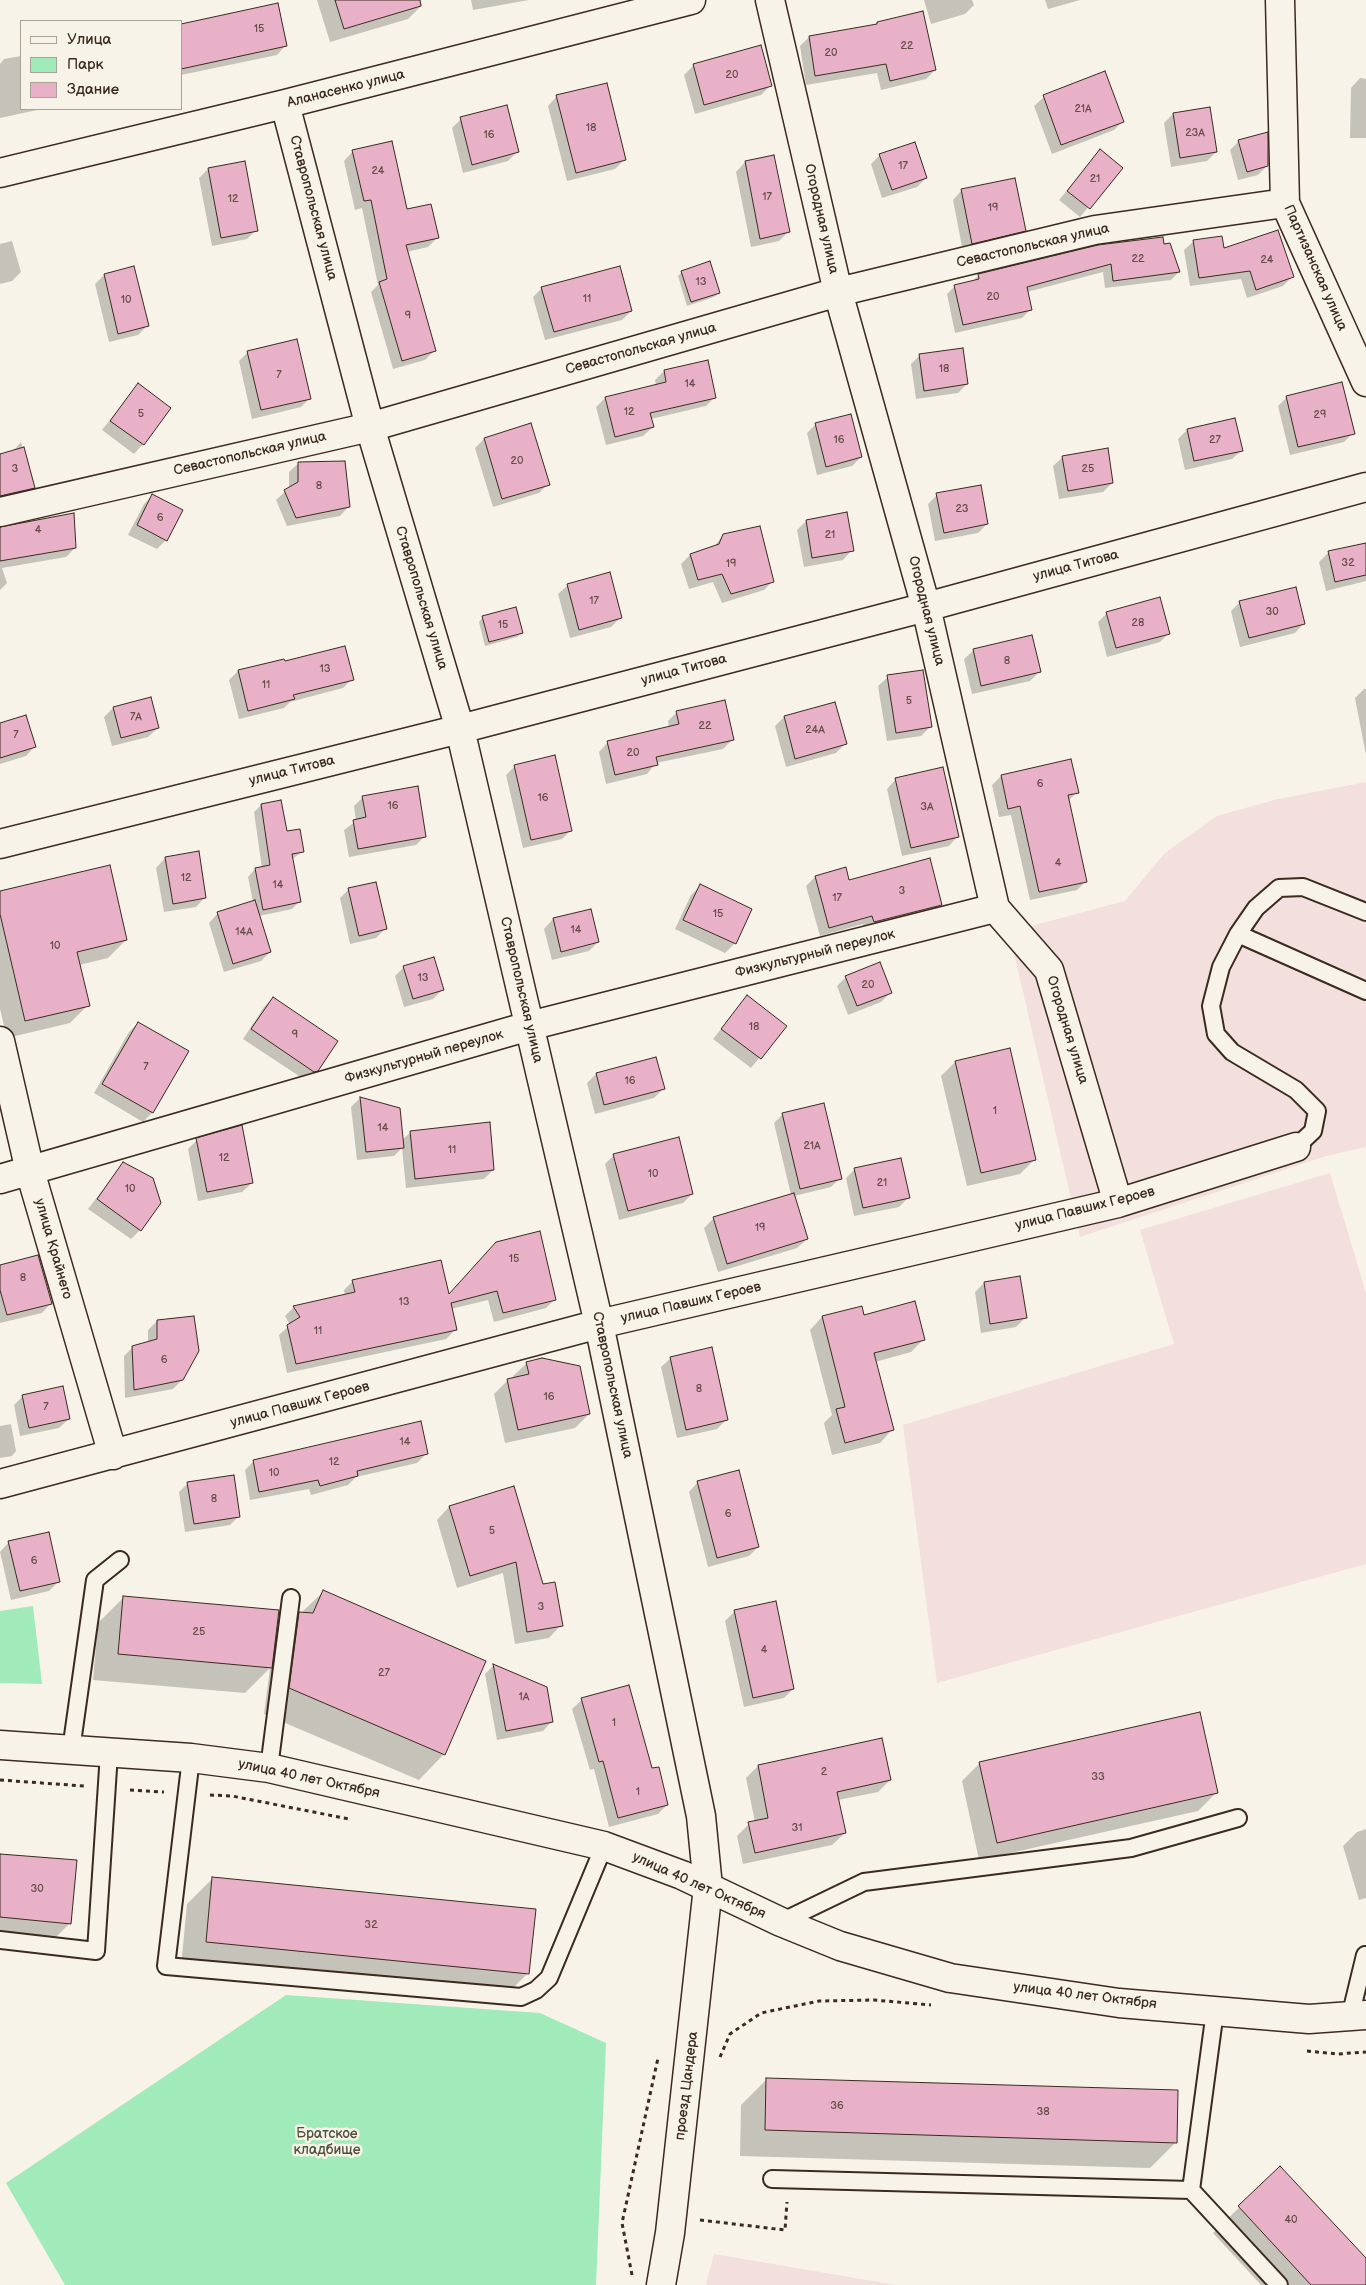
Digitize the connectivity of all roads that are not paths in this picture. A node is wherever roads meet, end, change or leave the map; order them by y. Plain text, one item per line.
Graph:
1 (691, 0) edge
2 (770, 0) edge
3 (1280, 0) edge
4 (286, 104) junction
5 (0, 173) edge
6 (1285, 202) junction
7 (838, 292) junction
8 (1366, 382) edge
9 (370, 427) junction
10 (1366, 487) edge
11 (0, 512) edge
12 (926, 607) junction
13 (460, 729) junction
14 (0, 844) edge
15 (995, 908) junction
16 (1366, 912) edge
17 (1238, 934) junction
18 (1366, 991) edge
19 (529, 1026) junction
20 (0, 1041) edge
21 (1296, 1147) joint
22 (30, 1171) junction
23 (0, 1179) edge
24 (1118, 1203) junction
25 (599, 1324) junction
26 (113, 1456) junction
27 (0, 1484) edge
28 (120, 1560) dead end
29 (292, 1598) dead end
30 (0, 1744) edge
31 (71, 1750) junction
32 (110, 1753) junction
33 (192, 1758) junction
34 (269, 1768) junction
35 (1238, 1818) dead end
36 (604, 1846) junction
37 (708, 1887) junction
38 (780, 1922) junction
39 (0, 1940) edge
40 (1365, 1955) edge
41 (1216, 2011) junction
42 (1358, 2016) edge
43 (772, 2179) dead end
44 (1191, 2190) junction
45 (661, 2285) edge
46 (1279, 2285) edge

1 - 4 street, Аланасенко улица
2 - 7 street, Огородная улица
3 - 6 street, Партизанская улица
4 - 5 street, Аланасенко улица
4 - 9 street, Ставропольская улица
6 - 7 street, Севастопольская улица
6 - 8 street, Партизанская улица
7 - 9 street, Севастопольская улица
7 - 12 street, Огородная улица
9 - 11 street, Севастопольская улица
9 - 13 street, Ставропольская улица
10 - 12 street, улица Титова
12 - 13 street, улица Титова
12 - 15 street, Огородная улица
13 - 14 street, улица Титова
13 - 19 street, Ставропольская улица
15 - 19 street, Физкультурный переулок
15 - 24 street, Огородная улица
16 - 17 lane
17 - 18 lane
17 - 21 lane
19 - 22 street, Физкультурный переулок
19 - 25 street, Ставропольская улица
20 - 22 street, улица Крайнего
21 - 24 street, улица Павших Героев
22 - 23 street, Физкультурный переулок
22 - 26 street, улица Крайнего
24 - 25 street, улица Павших Героев
25 - 26 street, улица Павших Героев
25 - 37 street, Ставропольская улица
26 - 27 street, улица Павших Героев
28 - 31 lane
29 - 34 lane
30 - 31 street, улица 40 лет Октября
31 - 32 street, улица 40 лет Октября
32 - 33 street, улица 40 лет Октября
32 - 39 lane
33 - 34 street, улица 40 лет Октября
33 - 36 lane
34 - 36 street, улица 40 лет Октября
35 - 38 lane
36 - 37 street, улица 40 лет Октября
37 - 38 street, улица 40 лет Октября
37 - 45 street, проезд Цандера
38 - 41 street, улица 40 лет Октября
40 - 42 lane
41 - 42 street, улица 40 лет Октября
41 - 44 lane
43 - 44 lane
44 - 46 lane

